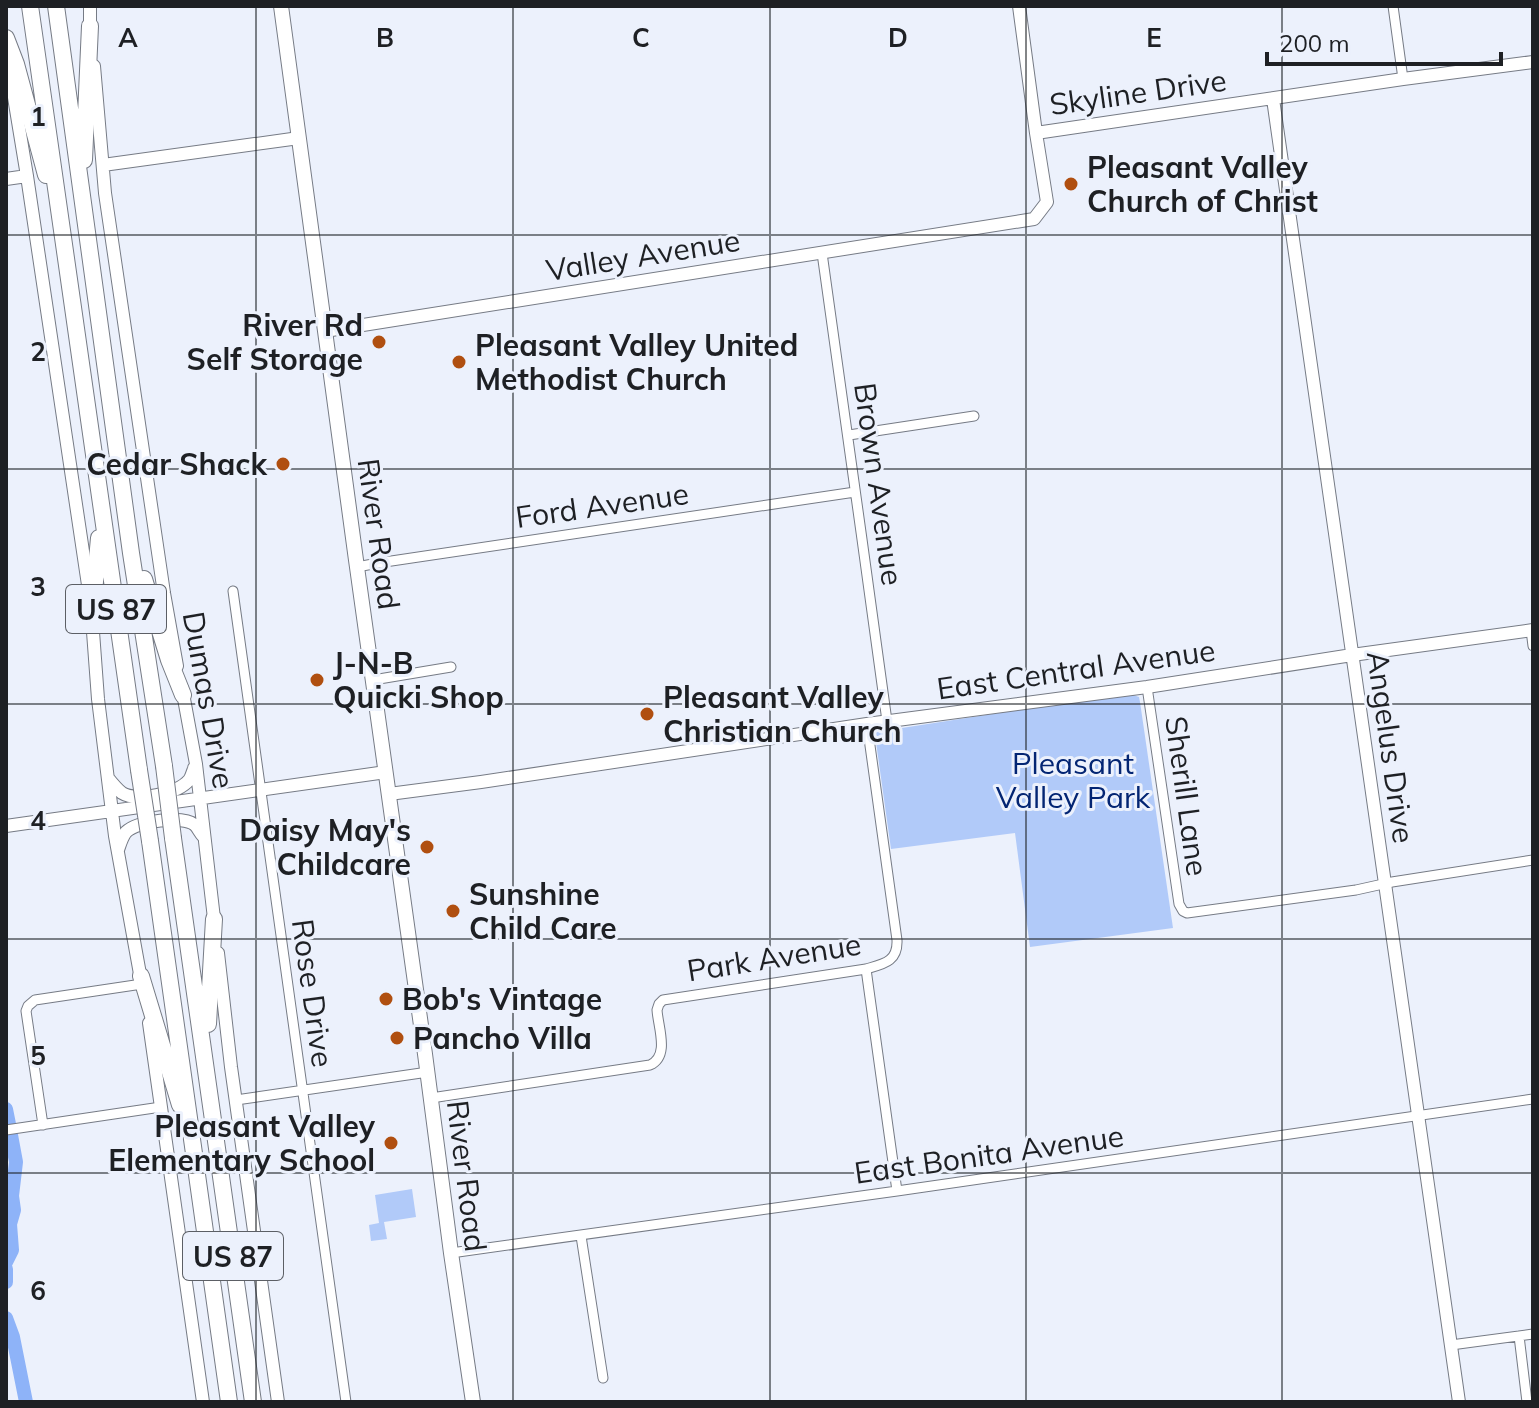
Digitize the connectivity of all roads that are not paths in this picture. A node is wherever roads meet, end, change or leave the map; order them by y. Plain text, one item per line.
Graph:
1 (30, 6) edge
2 (56, 6) edge
3 (90, 6) edge
4 (281, 6) edge
5 (1019, 6) edge
6 (1393, 6) edge
7 (90, 26) junction
8 (6, 38) edge
9 (6, 54) edge
10 (1533, 62) edge
11 (1403, 79) junction
12 (1273, 99) junction
13 (1036, 133) junction
14 (299, 138) junction
15 (103, 165) junction
16 (27, 176) junction
17 (6, 179) edge
18 (83, 197) junction
19 (62, 225) junction
20 (822, 253) junction
21 (325, 331) junction
22 (974, 416) dead end
23 (849, 435) junction
24 (94, 448) junction
25 (855, 492) junction
26 (127, 519) junction
27 (357, 567) junction
28 (233, 591) dead end
29 (92, 614) junction
30 (1532, 630) edge
31 (1533, 646) edge
32 (1352, 655) junction
33 (451, 667) dead end
34 (373, 680) junction
35 (1147, 687) junction
36 (183, 695) junction
37 (887, 721) junction
38 (867, 724) junction
39 (196, 764) junction
40 (386, 772) junction
41 (108, 778) junction
42 (260, 790) junction
43 (389, 794) junction
44 (200, 799) junction
45 (112, 811) junction
46 (6, 826) edge
47 (204, 839) junction
48 (118, 850) junction
49 (1533, 860) edge
50 (1385, 884) junction
51 (214, 919) junction
52 (866, 969) junction
53 (142, 980) junction
54 (428, 1072) junction
55 (302, 1090) junction
56 (431, 1098) junction
57 (1533, 1099) edge
58 (236, 1100) junction
59 (161, 1107) junction
60 (213, 1110) junction
61 (1417, 1115) junction
62 (43, 1125) junction
63 (6, 1130) edge
64 (194, 1152) junction
65 (897, 1191) junction
66 (581, 1236) junction
67 (451, 1253) junction
68 (1533, 1334) edge
69 (1519, 1336) junction
70 (1451, 1345) junction
71 (222, 1349) junction
72 (603, 1378) dead end
73 (203, 1402) edge
74 (222, 1402) edge
75 (229, 1402) edge
76 (253, 1402) edge
77 (278, 1402) edge
78 (346, 1402) edge
79 (473, 1402) edge
80 (1459, 1402) edge
81 (1527, 1402) edge

1 - 19 highway, US 87
2 - 18 highway, US 87
3 - 7 street, Dumas Drive
4 - 14 main road, River Road
5 - 13 street, Valley Avenue
6 - 11 street
7 - 15 street, Dumas Drive
7 - 18 highway
8 - 19 highway
9 - 16 street
10 - 11 street, Skyline Drive
11 - 12 street, Skyline Drive
12 - 13 street, Skyline Drive
12 - 32 street, Angelus Drive
13 - 20 street, Valley Avenue
14 - 15 street
14 - 21 main road, River Road
15 - 36 street, Dumas Drive
16 - 17 street
16 - 29 street
18 - 26 highway, US 87
19 - 24 highway, US 87
20 - 21 street, Valley Avenue
20 - 23 street, Brown Avenue
21 - 27 main road, River Road
22 - 23 street
23 - 25 street, Brown Avenue
24 - 29 highway
24 - 64 highway, US 87, bridge
25 - 27 street, Ford Avenue
25 - 37 street, Brown Avenue
26 - 36 highway
26 - 60 highway, US 87, bridge
27 - 34 main road, River Road
28 - 42 street, Rose Drive
29 - 41 street
30 - 31 street
30 - 32 street, East Central Avenue
32 - 35 street, East Central Avenue
32 - 50 street, Angelus Drive
33 - 34 street
34 - 40 main road, River Road
35 - 37 street, East Central Avenue
35 - 50 street, Sherill Lane
36 - 39 street, Dumas Drive
37 - 38 street, East Central Avenue
38 - 43 street, East Central Avenue
38 - 52 street, Park Avenue
39 - 41 street
39 - 44 street, Dumas Drive
40 - 42 street
40 - 43 main road, River Road
41 - 45 street
42 - 44 street
42 - 55 street, Rose Drive
43 - 54 main road, River Road
44 - 45 street
44 - 47 street, Dumas Drive
45 - 46 street
45 - 48 street
47 - 48 street
47 - 51 street, Dumas Drive
48 - 53 street
49 - 50 street
50 - 61 street, Angelus Drive
51 - 58 street, Dumas Drive
51 - 60 highway
52 - 56 street, Park Avenue
52 - 65 street
53 - 59 street
53 - 62 street
53 - 64 highway
54 - 55 street
54 - 56 main road, River Road
55 - 58 street
55 - 78 street, Rose Drive
56 - 67 main road, River Road
57 - 61 street, East Bonita Avenue
58 - 77 street, Dumas Drive
59 - 62 street
59 - 73 street
60 - 76 highway, US 87
61 - 65 street, East Bonita Avenue
61 - 70 street, Angelus Drive
62 - 63 street
64 - 71 highway, US 87
65 - 66 street, East Bonita Avenue
66 - 67 street, East Bonita Avenue
66 - 72 street
67 - 79 main road, River Road
68 - 69 street
69 - 70 street
69 - 81 street
70 - 80 street, Angelus Drive
71 - 74 highway
71 - 75 highway, US 87

